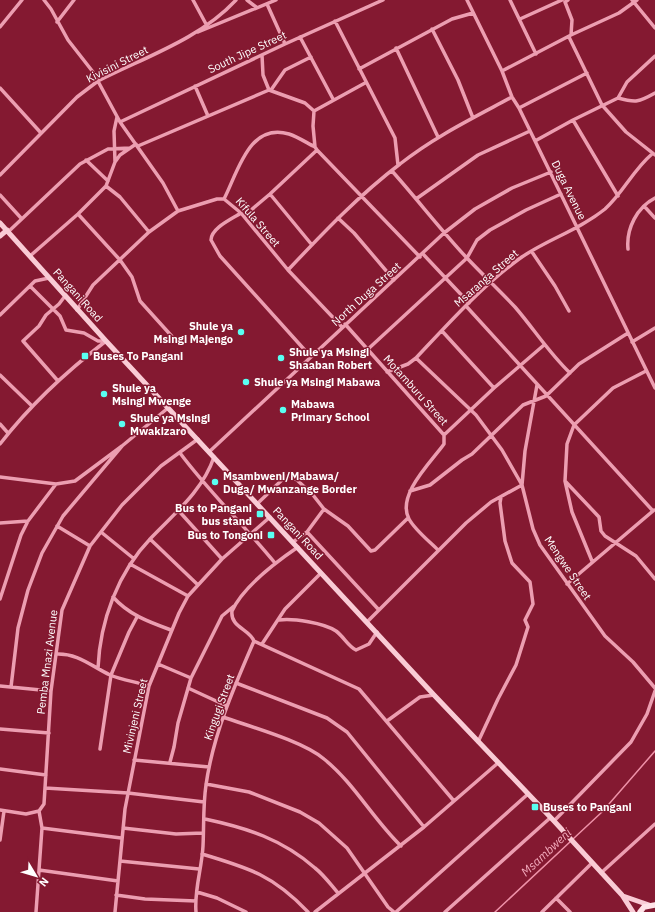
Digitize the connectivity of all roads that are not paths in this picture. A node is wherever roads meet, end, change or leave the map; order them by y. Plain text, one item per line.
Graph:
1 (22, 0) edge
2 (44, 0) edge
3 (193, 0) edge
4 (236, 0) edge
5 (247, 0) edge
6 (276, 0) edge
7 (383, 0) edge
8 (467, 0) edge
9 (510, 0) edge
10 (547, 0) edge
11 (562, 0) edge
12 (568, 0) edge
13 (73, 1) edge
14 (634, 1) edge
15 (267, 4) junction
16 (549, 5) junction
17 (256, 7) junction
18 (473, 13) junction
19 (520, 20) junction
20 (335, 21) junction
21 (57, 22) junction
22 (206, 24) junction
23 (0, 27) edge
24 (655, 28) edge
25 (432, 29) junction
26 (570, 36) junction
27 (186, 37) junction
28 (300, 37) junction
29 (285, 44) junction
30 (396, 48) junction
31 (262, 54) junction
32 (536, 54) junction
33 (655, 56) edge
34 (311, 57) junction
35 (359, 69) junction
36 (502, 71) junction
37 (586, 73) junction
38 (98, 81) junction
39 (365, 83) junction
40 (195, 86) junction
41 (0, 88) edge
42 (270, 90) junction
43 (655, 93) edge
44 (512, 97) junction
45 (618, 98) junction
46 (332, 99) junction
47 (602, 105) junction
48 (519, 108) junction
49 (314, 111) junction
50 (208, 116) junction
51 (117, 117) junction
52 (473, 118) junction
53 (573, 120) junction
54 (120, 122) junction
55 (530, 131) junction
56 (41, 133) junction
57 (438, 138) junction
58 (535, 141) junction
59 (137, 145) junction
60 (113, 148) junction
61 (130, 148) junction
62 (316, 148) junction
63 (654, 155) edge
64 (86, 160) junction
65 (115, 162) junction
66 (398, 165) junction
67 (392, 171) junction
68 (550, 172) junction
69 (0, 176) edge
70 (108, 181) junction
71 (106, 186) junction
72 (270, 194) junction
73 (561, 194) junction
74 (0, 195) edge
75 (363, 196) junction
76 (618, 196) junction
77 (655, 198) edge
78 (224, 199) junction
79 (416, 199) junction
80 (644, 206) junction
81 (178, 211) junction
82 (78, 214) junction
83 (242, 215) junction
84 (22, 218) junction
85 (338, 218) junction
86 (655, 218) edge
87 (0, 223) edge
88 (577, 228) junction
89 (7, 231) junction
90 (149, 232) junction
91 (444, 233) junction
92 (0, 236) edge
93 (312, 245) junction
94 (628, 249) dead end
95 (532, 252) junction
96 (423, 254) junction
97 (30, 256) junction
98 (420, 257) junction
99 (467, 258) junction
100 (120, 260) junction
101 (288, 270) junction
102 (49, 278) junction
103 (446, 278) junction
104 (394, 280) junction
105 (492, 282) junction
106 (30, 286) junction
107 (65, 296) junction
108 (469, 303) junction
109 (466, 306) junction
110 (52, 309) junction
111 (77, 310) junction
112 (569, 311) dead end
113 (0, 315) edge
114 (344, 326) junction
115 (655, 328) edge
116 (442, 331) junction
117 (628, 334) junction
118 (106, 341) junction
119 (177, 342) dead end
120 (632, 342) junction
121 (544, 345) junction
122 (367, 350) junction
123 (311, 357) junction
124 (416, 358) junction
125 (520, 365) junction
126 (646, 371) junction
127 (387, 372) junction
128 (570, 372) junction
129 (0, 375) edge
130 (58, 381) junction
131 (537, 385) junction
132 (494, 388) junction
133 (655, 388) edge
134 (546, 396) junction
135 (534, 400) junction
136 (32, 406) junction
137 (168, 408) junction
138 (472, 409) junction
139 (0, 424) edge
140 (574, 425) junction
141 (8, 432) junction
142 (444, 435) junction
143 (493, 436) junction
144 (198, 439) junction
145 (0, 444) edge
146 (122, 446) junction
147 (209, 452) junction
148 (180, 453) junction
149 (214, 457) junction
150 (0, 477) edge
151 (565, 481) junction
152 (203, 483) junction
153 (56, 484) junction
154 (522, 485) junction
155 (410, 491) junction
156 (501, 497) junction
157 (257, 504) junction
158 (324, 509) junction
159 (178, 510) junction
160 (654, 510) edge
161 (270, 517) junction
162 (408, 518) junction
163 (28, 521) junction
164 (0, 523) edge
165 (57, 526) junction
166 (101, 532) junction
167 (307, 532) junction
168 (250, 533) junction
169 (150, 539) junction
170 (293, 542) junction
171 (615, 543) junction
172 (90, 546) junction
173 (298, 547) junction
174 (438, 550) junction
175 (133, 558) junction
176 (222, 559) junction
177 (592, 562) junction
178 (274, 563) junction
179 (130, 564) junction
180 (321, 573) junction
181 (655, 579) edge
182 (197, 584) junction
183 (567, 584) junction
184 (188, 596) junction
185 (113, 597) junction
186 (0, 599) edge
187 (234, 606) junction
188 (379, 610) junction
189 (138, 617) junction
190 (279, 620) junction
191 (367, 622) junction
192 (171, 630) junction
193 (377, 632) junction
194 (254, 642) junction
195 (262, 644) junction
196 (56, 654) junction
197 (158, 664) junction
198 (98, 668) junction
199 (111, 675) junction
200 (191, 678) junction
201 (236, 683) junction
202 (0, 686) edge
203 (149, 686) junction
204 (11, 687) junction
205 (188, 688) junction
206 (655, 689) edge
207 (51, 691) junction
208 (434, 695) junction
209 (227, 706) junction
210 (223, 717) junction
211 (387, 721) junction
212 (0, 730) edge
213 (48, 733) junction
214 (478, 742) junction
215 (100, 749) dead end
216 (134, 760) junction
217 (170, 762) junction
218 (498, 762) junction
219 (209, 767) junction
220 (0, 768) edge
221 (46, 775) junction
222 (206, 784) junction
223 (45, 788) junction
224 (128, 794) junction
225 (528, 794) junction
226 (204, 802) junction
227 (454, 802) junction
228 (2, 810) edge
229 (39, 811) junction
230 (205, 819) junction
231 (552, 820) junction
232 (655, 824) edge
233 (424, 827) junction
234 (42, 828) junction
235 (122, 828) junction
236 (203, 833) junction
237 (121, 838) junction
238 (0, 840) edge
239 (401, 846) junction
240 (202, 854) junction
241 (120, 861) junction
242 (592, 863) junction
243 (199, 869) junction
244 (39, 870) junction
245 (601, 873) junction
246 (364, 874) junction
247 (118, 881) junction
248 (196, 892) junction
249 (338, 893) junction
250 (116, 895) junction
251 (622, 895) junction
252 (556, 898) junction
253 (196, 901) junction
254 (653, 905) edge
255 (36, 912) edge
256 (116, 912) edge
257 (196, 912) edge
258 (246, 912) edge
259 (308, 912) edge
260 (315, 912) edge
261 (395, 912) edge
262 (445, 912) edge
263 (542, 912) edge
264 (570, 912) edge
265 (633, 912) edge
266 (640, 912) edge

1 - 23 street
2 - 21 street
3 - 22 street
4 - 22 street, Kivisini Street
5 - 17 street
6 - 15 street
7 - 20 street, South Jipe Street
8 - 18 street, Duga Avenue
9 - 19 street
10 - 16 street
11 - 16 street
12 - 26 street
13 - 21 street
14 - 24 street
14 - 26 street
15 - 17 street
15 - 29 street
16 - 19 street
17 - 27 street
18 - 25 street
18 - 36 street, Duga Avenue
19 - 32 street
20 - 28 street, South Jipe Street
20 - 35 street
21 - 38 street
22 - 27 street, Kivisini Street
25 - 30 street
25 - 52 street
26 - 32 street
26 - 37 street
27 - 38 street, Kivisini Street
28 - 29 street, South Jipe Street
28 - 34 street
29 - 31 street, South Jipe Street
30 - 35 street
30 - 57 street
31 - 40 street, South Jipe Street
31 - 42 street
32 - 36 street
33 - 45 street
34 - 42 street
34 - 46 street
35 - 39 street
36 - 44 street, Duga Avenue
37 - 47 street
37 - 48 street
38 - 51 street
38 - 56 street, Kivisini Street
39 - 46 street
39 - 66 street
40 - 50 street
40 - 54 street, South Jipe Street
41 - 56 street
42 - 49 street
42 - 50 street
43 - 45 street
44 - 48 street, Duga Avenue
44 - 52 street
45 - 47 street
46 - 49 street
47 - 53 street
47 - 63 street
48 - 55 street, Duga Avenue
49 - 62 street
50 - 59 street
51 - 54 street
51 - 60 street
52 - 57 street
53 - 58 street
53 - 76 street
54 - 59 street
55 - 58 street, Duga Avenue
55 - 79 street
56 - 69 street, Kivisini Street
57 - 66 street
58 - 68 street, Duga Avenue
59 - 61 street
59 - 81 street
60 - 61 street
60 - 64 street
60 - 65 street
61 - 65 street
62 - 72 street
62 - 75 street
62 - 78 street
63 - 76 street, Msaranga Street
64 - 70 street
64 - 84 street
65 - 70 street
66 - 67 street
67 - 75 street
67 - 79 street
68 - 73 street, Duga Avenue
68 - 91 street, North Duga Street
70 - 71 street
71 - 82 street
71 - 90 street
72 - 83 street
72 - 93 street
73 - 88 street, Duga Avenue
73 - 99 street
74 - 84 street
75 - 85 street
75 - 98 street
76 - 88 street, Msaranga Street
77 - 80 street
78 - 81 street, Kifula Street
78 - 83 street, Kifula Street
79 - 91 street
80 - 86 street
80 - 94 street
81 - 90 street, Kifula Street
82 - 97 street
82 - 100 street
83 - 101 street, Kifula Street
83 - 123 street
84 - 89 street
85 - 93 street
85 - 104 street
87 - 89 main road, Pangani Road
88 - 95 street, Msaranga Street
88 - 117 street, Duga Avenue
89 - 92 main road
89 - 97 main road, Pangani Road
90 - 100 street, Kifula Street
91 - 96 street, North Duga Street
91 - 99 street
93 - 101 street
95 - 105 street, Msaranga Street
95 - 112 street
96 - 98 street, North Duga Street
96 - 103 street
97 - 102 main road, Pangani Road
98 - 104 street, North Duga Street
99 - 103 street
99 - 105 street
100 - 111 street, Kifula Street
100 - 119 street
101 - 114 street, Kifula Street
102 - 106 street
102 - 107 main road, Pangani Road
103 - 108 street
103 - 122 street
104 - 114 street, North Duga Street
105 - 108 street, Msaranga Street
105 - 121 street
106 - 110 street
106 - 113 street
107 - 110 street
107 - 111 main road, Pangani Road
108 - 109 street, Msaranga Street
109 - 116 street, Msaranga Street
109 - 125 street
110 - 118 street
110 - 130 street
111 - 118 main road, Pangani Road
114 - 122 street, Motamburu Street
114 - 123 street, North Duga Street
115 - 120 street
116 - 124 street, Msaranga Street
116 - 132 street
117 - 120 street, Duga Avenue
117 - 128 street
118 - 130 street
118 - 137 main road, Pangani Road
120 - 126 street, Duga Avenue
121 - 125 street
121 - 128 street
122 - 127 street, Motamburu Street
123 - 147 street, North Duga Street
124 - 127 street, Msaranga Street
124 - 138 street
125 - 131 street
125 - 132 street
126 - 133 street, Duga Avenue
126 - 140 street
127 - 142 street, Motamburu Street
128 - 134 street
129 - 136 street
130 - 136 street
131 - 134 street
131 - 135 street, Mengwe Street
132 - 138 street
134 - 135 street
134 - 140 street
135 - 143 street
135 - 154 street, Mengwe Street
136 - 141 street
137 - 144 main road, Pangani Road
137 - 146 street
138 - 142 street
138 - 143 street
139 - 141 street
140 - 151 street
140 - 160 street
141 - 145 street
142 - 155 street, Motamburu Street
143 - 154 street
143 - 155 street
144 - 147 main road, Pangani Road
144 - 148 street, Pemba Mnazi Avenue
146 - 153 street
146 - 165 street
147 - 149 main road, Pangani Road
148 - 152 street
148 - 166 street, Pemba Mnazi Avenue
149 - 152 street
149 - 157 main road, Pangani Road
150 - 153 street
151 - 171 street
151 - 177 street
152 - 159 street
152 - 168 street
153 - 163 street
154 - 156 street
154 - 183 street, Mengwe Street
155 - 162 street, Motamburu Street
156 - 174 street
156 - 214 street
157 - 158 street
157 - 161 main road, Pangani Road
158 - 162 street
158 - 167 street
159 - 169 street
159 - 176 street
160 - 171 street
161 - 168 street, Mivinjeni Street
161 - 170 main road, Pangani Road
162 - 174 street
163 - 164 street
163 - 186 street
165 - 172 street
165 - 204 street
166 - 172 street, Pemba Mnazi Avenue
166 - 175 street
167 - 170 street
167 - 188 street
168 - 176 street, Mivinjeni Street
168 - 178 street
169 - 175 street
169 - 182 street
170 - 173 main road, Pangani Road
171 - 177 street
171 - 181 street
172 - 196 street, Pemba Mnazi Avenue
173 - 178 street
173 - 180 main road, Pangani Road
174 - 188 street
175 - 179 street
176 - 182 street, Mivinjeni Street
177 - 183 street
178 - 187 street
179 - 184 street
179 - 185 street
180 - 190 street
180 - 191 main road, Pangani Road
182 - 184 street, Mivinjeni Street
183 - 206 street, Mengwe Street
184 - 192 street, Mivinjeni Street
185 - 189 street
185 - 198 street
187 - 194 street
187 - 200 street
188 - 191 street
189 - 192 street
189 - 199 street
190 - 193 street
190 - 195 street
191 - 193 main road, Pangani Road
192 - 197 street, Mivinjeni Street
193 - 208 main road, Pangani Road
194 - 195 street
194 - 201 street, Kingugi Street
195 - 211 street
196 - 198 street
196 - 207 street, Pemba Mnazi Avenue
197 - 200 street
197 - 203 street, Mivinjeni Street
198 - 199 street
199 - 203 street
199 - 215 street
200 - 205 street
201 - 209 street, Kingugi Street
201 - 233 street
202 - 204 street
203 - 216 street, Mivinjeni Street
204 - 207 street
205 - 209 street
205 - 217 street
206 - 231 street
207 - 213 street, Pemba Mnazi Avenue
208 - 211 street
208 - 214 main road, Pangani Road
209 - 210 street, Kingugi Street
210 - 219 street, Kingugi Street
210 - 239 street
211 - 227 street
212 - 213 street
213 - 221 street, Pemba Mnazi Avenue
214 - 218 main road, Pangani Road
216 - 217 street
216 - 224 street, Mivinjeni Street
217 - 219 street
218 - 225 main road, Pangani Road
218 - 227 street
219 - 222 street, Kingugi Street
220 - 221 street
221 - 223 street, Pemba Mnazi Avenue
222 - 226 street, Kingugi Street
222 - 246 street
223 - 224 street
223 - 229 street, Pemba Mnazi Avenue
224 - 226 street
224 - 235 street, Mivinjeni Street
225 - 231 main road, Pangani Road
225 - 261 street
226 - 230 street, Kingugi Street
227 - 233 street
228 - 229 street
228 - 238 street
229 - 234 street, Pemba Mnazi Avenue
230 - 236 street, Kingugi Street
230 - 249 street
231 - 242 main road, Pangani Road
231 - 262 street
232 - 245 street
233 - 239 street
234 - 237 street
234 - 244 street, Pemba Mnazi Avenue
235 - 236 street
235 - 237 street, Mivinjeni Street
236 - 240 street, Kingugi Street
237 - 241 street, Mivinjeni Street
239 - 246 street
240 - 243 street, Kingugi Street
240 - 259 street
241 - 243 street
241 - 247 street, Mivinjeni Street
242 - 245 main road, Pangani Road
242 - 252 street
243 - 248 street, Kingugi Street
244 - 247 street
244 - 255 street, Pemba Mnazi Avenue
245 - 251 main road, Pangani Road
246 - 249 street
246 - 261 street
247 - 250 street, Mivinjeni Street
248 - 253 street, Kingugi Street
248 - 258 street
249 - 260 street
250 - 253 street
250 - 256 street, Mivinjeni Street
251 - 254 main road
251 - 265 main road, Pangani Road
252 - 263 street
252 - 264 street
253 - 257 street, Kingugi Street
254 - 266 main road

